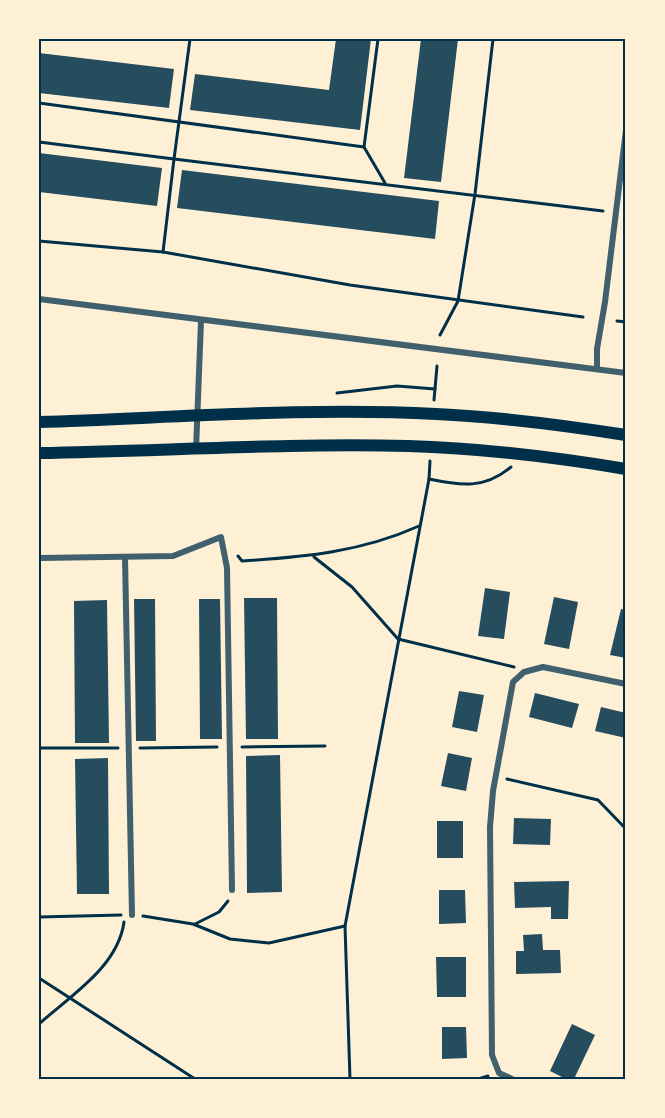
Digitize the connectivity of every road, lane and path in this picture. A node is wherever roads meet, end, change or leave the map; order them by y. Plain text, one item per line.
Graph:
1 (190, 39) edge
2 (378, 39) edge
3 (493, 39) edge
4 (39, 103) edge
5 (179, 123) junction
6 (626, 130) edge
7 (39, 142) edge
8 (364, 147) junction
9 (174, 159) junction
10 (385, 183) junction
11 (475, 194) junction
12 (615, 212) junction
13 (39, 241) edge
14 (163, 252) junction
15 (39, 299) edge
16 (458, 301) junction
17 (583, 317) dead end
18 (201, 321) junction
19 (617, 321) dead end
20 (626, 322) edge
21 (440, 335) dead end
22 (437, 366) dead end
23 (597, 369) junction
24 (626, 373) edge
25 (435, 389) junction
26 (337, 393) dead end
27 (434, 400) dead end
28 (199, 417) junction
29 (39, 422) edge
30 (626, 435) edge
31 (196, 450) junction
32 (39, 453) edge
33 (430, 462) dead end
34 (513, 466) dead end
35 (626, 469) edge
36 (429, 479) junction
37 (419, 526) junction
38 (221, 537) junction
39 (125, 557) junction
40 (314, 557) junction
41 (39, 558) edge
42 (398, 639) junction
43 (521, 674) junction
44 (626, 684) edge
45 (325, 746) dead end
46 (231, 747) junction
47 (495, 776) junction
48 (626, 829) edge
49 (232, 890) joint
50 (132, 915) joint
51 (39, 917) edge
52 (193, 924) junction
53 (345, 926) junction
54 (39, 978) edge
55 (70, 996) junction
56 (39, 1024) edge
57 (195, 1079) edge
58 (350, 1079) edge
59 (512, 1079) edge

1 - 5 path
2 - 8 path
3 - 11 path
4 - 5 path
5 - 8 path
5 - 9 path
6 - 12 street
7 - 9 path
8 - 10 path
9 - 10 path
9 - 14 path
10 - 11 path
11 - 12 path
11 - 16 path
12 - 23 street
13 - 14 path
14 - 16 path
15 - 18 street
16 - 17 path
16 - 21 path
18 - 23 street
18 - 28 street
19 - 20 path
22 - 25 path
23 - 24 street
25 - 26 path
25 - 27 path
28 - 29 main road
28 - 30 main road
28 - 31 street
31 - 32 main road
31 - 35 main road
33 - 36 path
34 - 36 path
36 - 37 path
37 - 40 path
37 - 42 path
38 - 39 street
38 - 40 path
38 - 46 street
39 - 41 street
39 - 50 street
40 - 42 path
42 - 43 path
42 - 53 path
43 - 44 street
43 - 47 street
45 - 46 path
46 - 49 street
47 - 48 path
47 - 59 street
49 - 52 path
50 - 52 path
51 - 55 path
52 - 53 path
53 - 58 path
54 - 55 path
55 - 56 path
55 - 57 path

